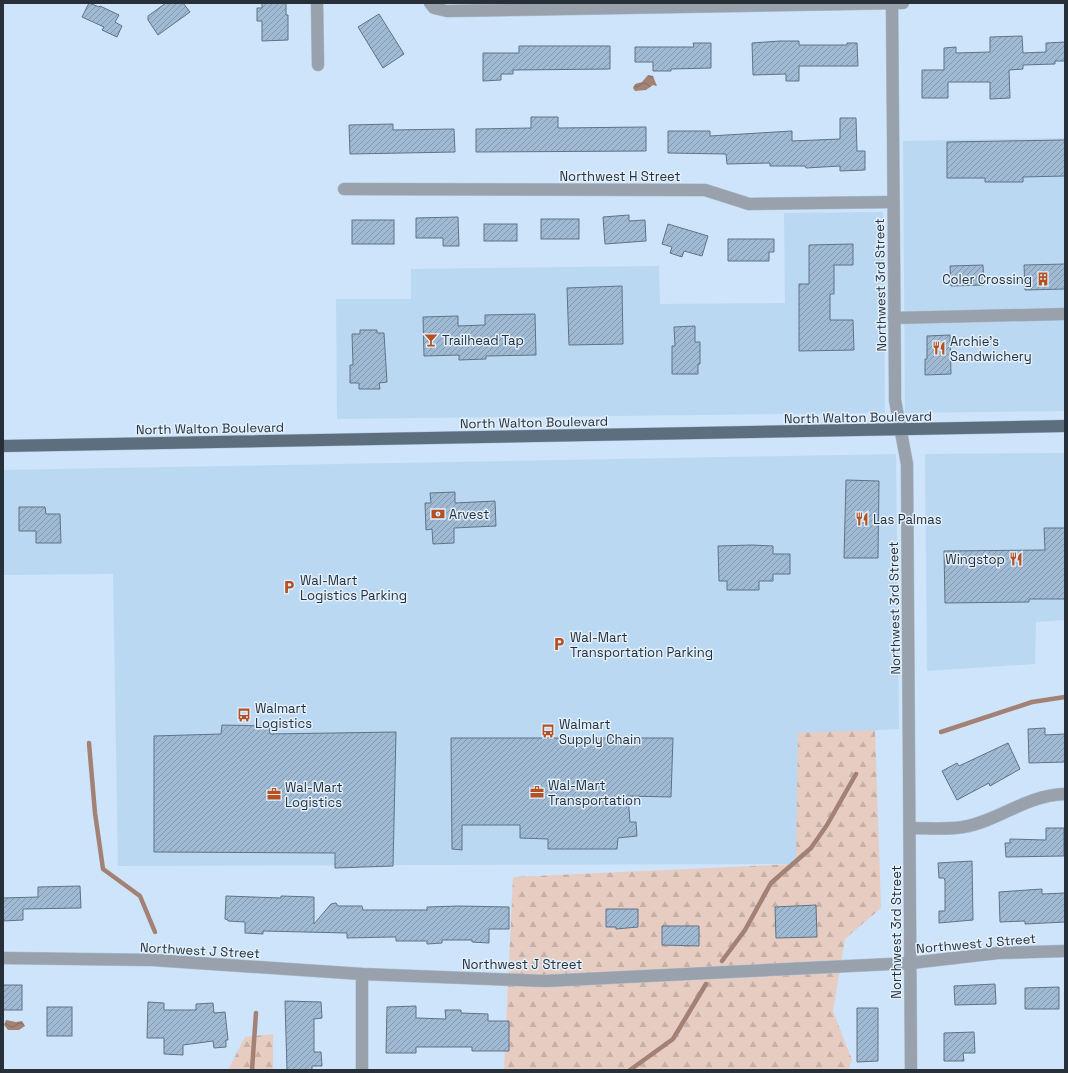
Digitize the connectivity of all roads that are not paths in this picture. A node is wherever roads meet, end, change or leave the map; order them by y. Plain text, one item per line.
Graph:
1 (317, 3) edge
2 (430, 3) edge
3 (892, 3) edge
4 (903, 3) edge
5 (318, 65) dead end
6 (344, 190) dead end
7 (893, 202) junction
8 (1065, 314) edge
9 (894, 318) junction
10 (1065, 426) edge
11 (901, 430) junction
12 (3, 446) edge
13 (1065, 794) edge
14 (910, 828) junction
15 (1065, 951) edge
16 (3, 958) edge
17 (911, 962) junction
18 (362, 974) junction
19 (362, 1070) edge
20 (911, 1070) edge

1 - 5 street
2 - 3 street
3 - 4 street
3 - 7 street, Northwest 3rd Street
6 - 7 street, Northwest H Street
7 - 9 street, Northwest 3rd Street
8 - 9 street
9 - 11 street, Northwest 3rd Street
10 - 11 main road, North Walton Boulevard
11 - 12 main road, North Walton Boulevard
11 - 14 street, Northwest 3rd Street
13 - 14 street
14 - 17 street, Northwest 3rd Street
15 - 17 street, Northwest J Street
16 - 18 street, Northwest J Street
17 - 18 street, Northwest J Street
17 - 20 street, Northwest 3rd Street
18 - 19 street

